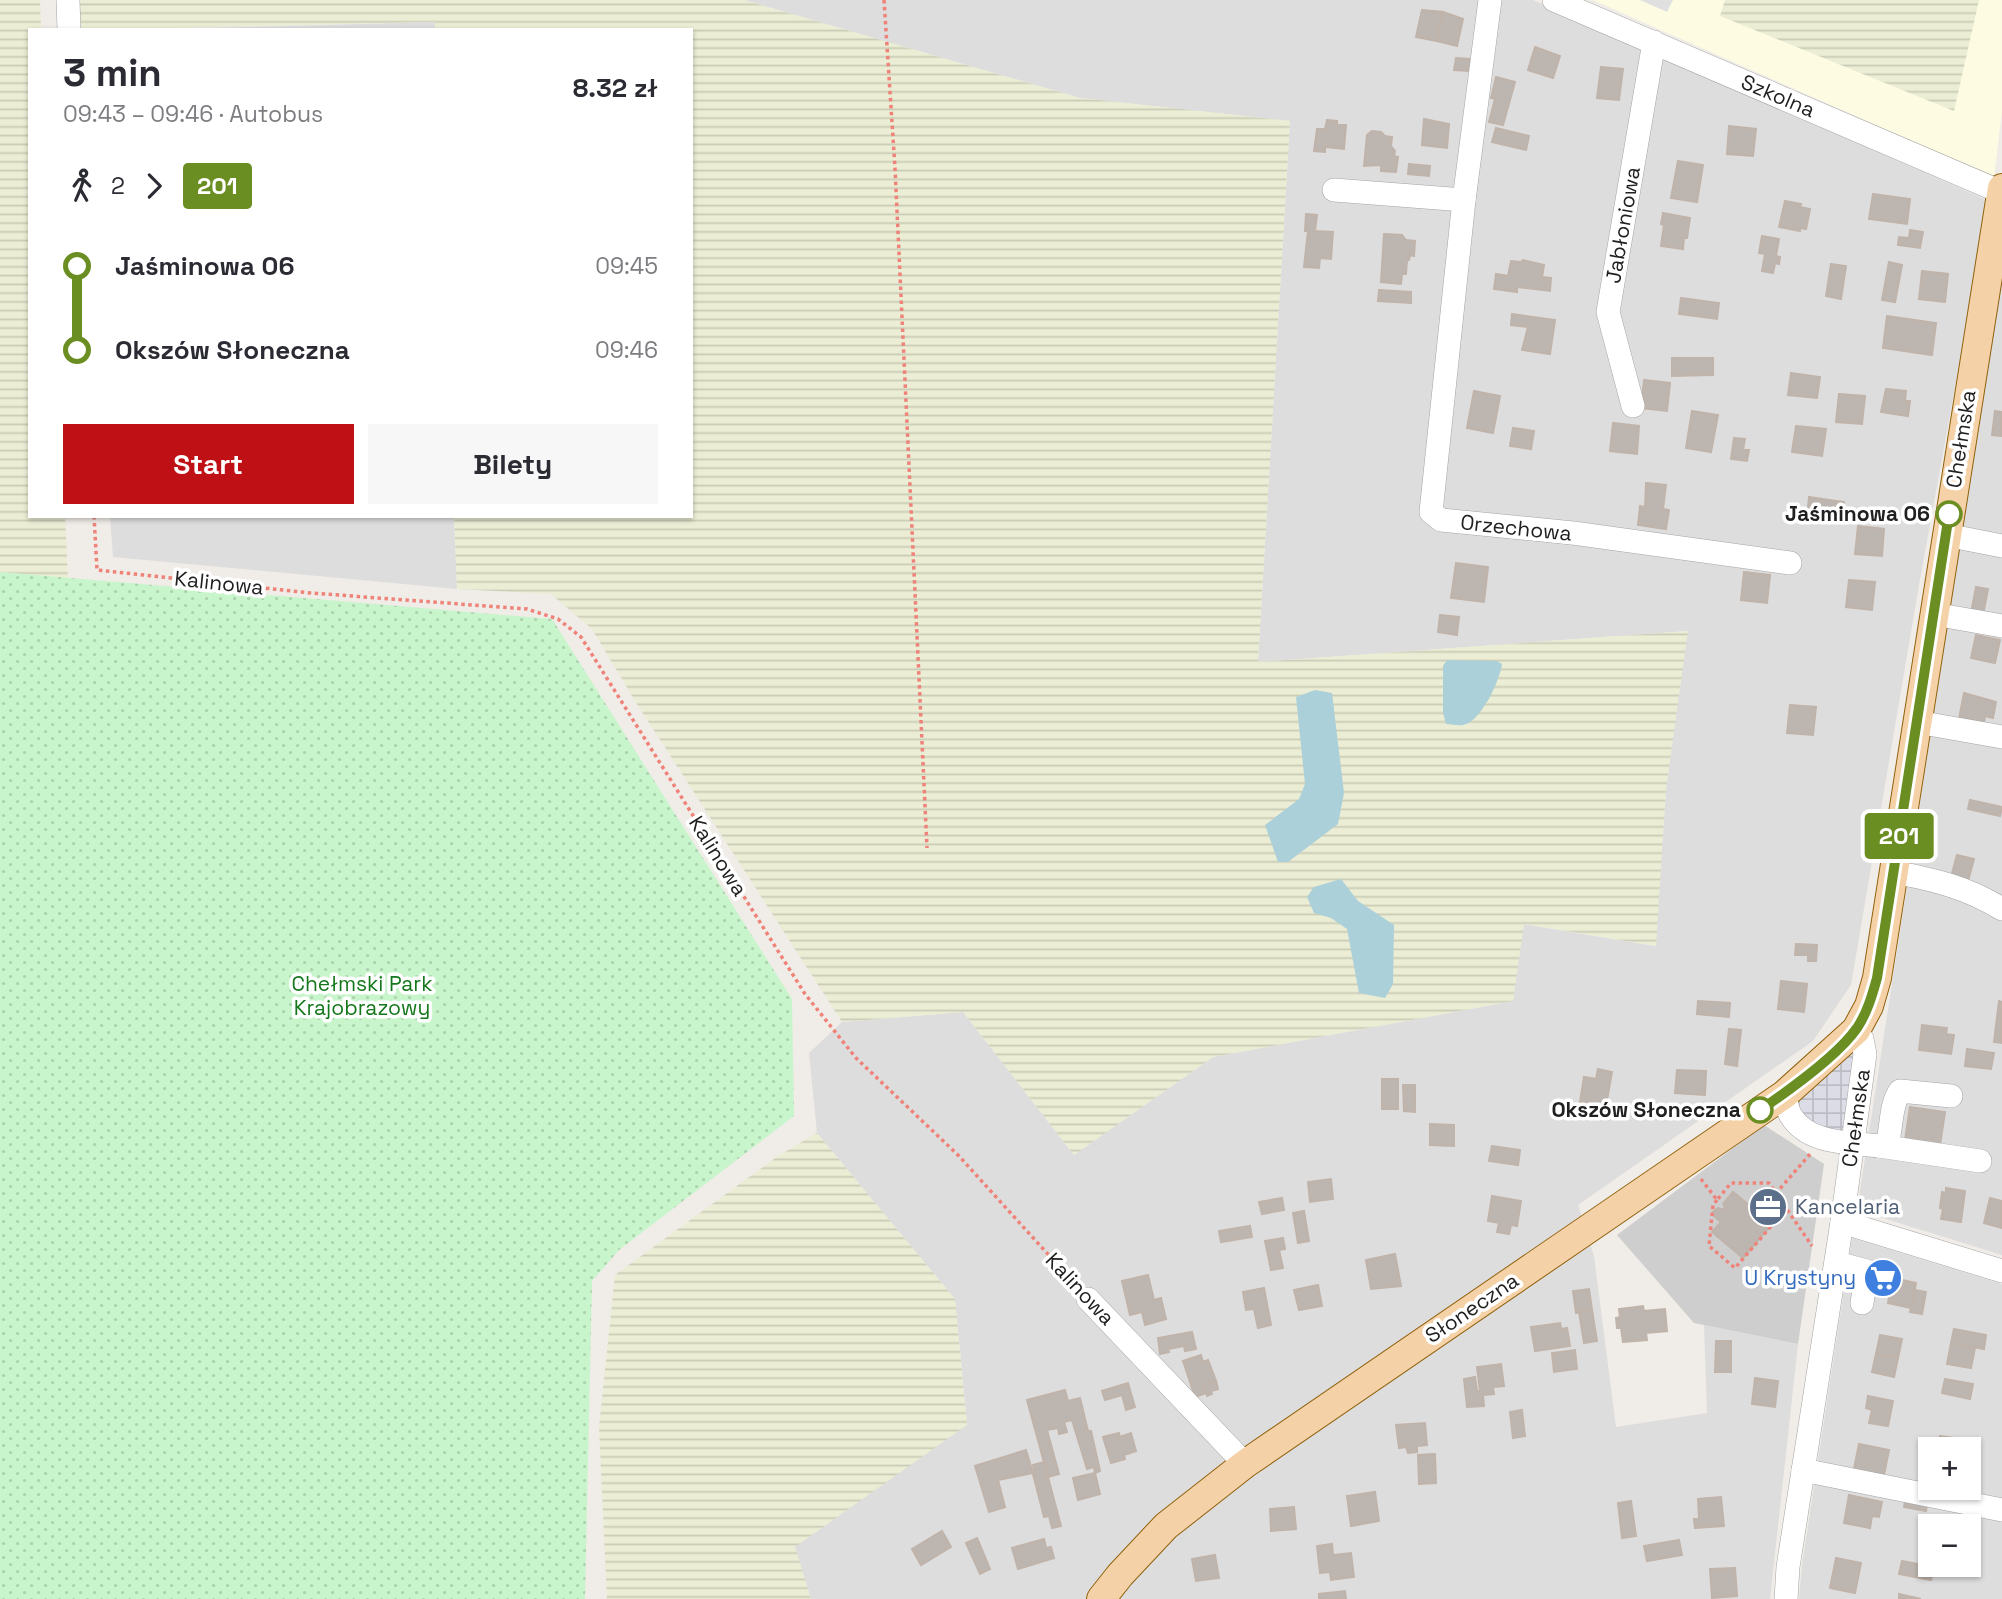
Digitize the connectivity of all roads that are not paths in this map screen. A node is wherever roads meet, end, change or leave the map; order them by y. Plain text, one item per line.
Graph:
1 (68, 0) edge
2 (1490, 0) edge
3 (1554, 0) edge
4 (69, 28) edge
5 (1654, 42) junction
6 (1334, 190) dead end
7 (2002, 190) edge
8 (1464, 200) junction
9 (1633, 406) dead end
10 (1946, 535) junction
11 (2002, 546) edge
12 (1790, 563) dead end
13 (1934, 614) junction
14 (2002, 626) edge
15 (1917, 722) junction
16 (2002, 737) edge
17 (1894, 872) junction
18 (2002, 909) edge
19 (1856, 1030) junction
20 (1784, 1094) junction
21 (1951, 1096) dead end
22 (1852, 1142) junction
23 (1879, 1146) junction
24 (1980, 1161) dead end
25 (1842, 1222) junction
26 (1836, 1263) junction
27 (2002, 1270) edge
28 (1088, 1299) road end
29 (1862, 1303) dead end
30 (1245, 1464) junction
31 (1803, 1470) junction
32 (2002, 1510) edge
33 (1101, 1599) edge
34 (1786, 1599) edge

1 - 4 street
2 - 8 street, Orzechowa
3 - 5 street, Szkolna
5 - 7 street, Szkolna
5 - 9 street, Jabłoniowa
6 - 8 street
7 - 10 main road, Chełmska
8 - 12 street, Orzechowa
10 - 11 street
10 - 13 main road, Chełmska
13 - 14 street
13 - 15 main road, Chełmska
15 - 16 street
15 - 17 main road, Chełmska
17 - 18 street
17 - 19 main road, Chełmska
19 - 20 main road, Słoneczna
19 - 22 street, Chełmska
20 - 22 street
20 - 30 main road, Słoneczna
21 - 23 street
22 - 23 street
22 - 25 street, Chełmska
23 - 24 street
25 - 26 street, Chełmska
25 - 27 street
26 - 29 street
26 - 31 street, Chełmska
28 - 30 street, Kalinowa
30 - 33 main road, Słoneczna
31 - 32 street
31 - 34 street, Chełmska

